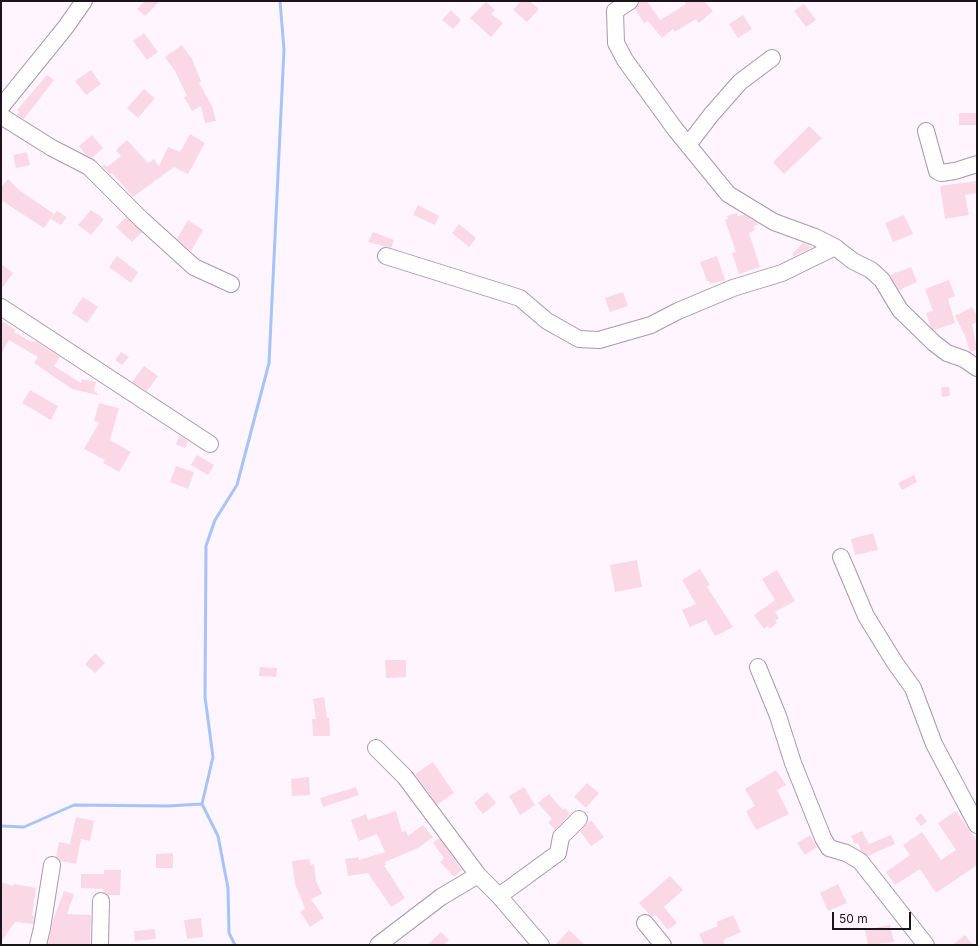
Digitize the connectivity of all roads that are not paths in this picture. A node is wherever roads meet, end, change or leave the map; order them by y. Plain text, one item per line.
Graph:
1 (84, 1) edge
2 (630, 1) edge
3 (772, 58) dead end
4 (1, 107) edge
5 (1, 116) edge
6 (926, 131) dead end
7 (688, 145) junction
8 (977, 164) edge
9 (835, 247) junction
10 (386, 256) dead end
11 (231, 284) dead end
12 (1, 307) edge
13 (977, 368) edge
14 (210, 444) dead end
15 (841, 557) dead end
16 (758, 667) dead end
17 (376, 748) dead end
18 (579, 819) dead end
19 (977, 825) edge
20 (52, 865) dead end
21 (478, 875) junction
22 (499, 896) junction
23 (101, 901) dead end
24 (644, 923) dead end
25 (38, 945) edge
26 (100, 945) edge
27 (378, 945) edge
28 (541, 945) edge
29 (663, 945) edge
30 (926, 945) edge

1 - 4 street
2 - 7 street
3 - 7 street
5 - 11 street
6 - 8 street
7 - 9 street
9 - 10 street
9 - 13 street
12 - 14 street
15 - 19 street
16 - 30 street
17 - 21 street
18 - 22 street
20 - 25 street
21 - 22 street
21 - 27 street
22 - 28 street
23 - 26 street
24 - 29 street

